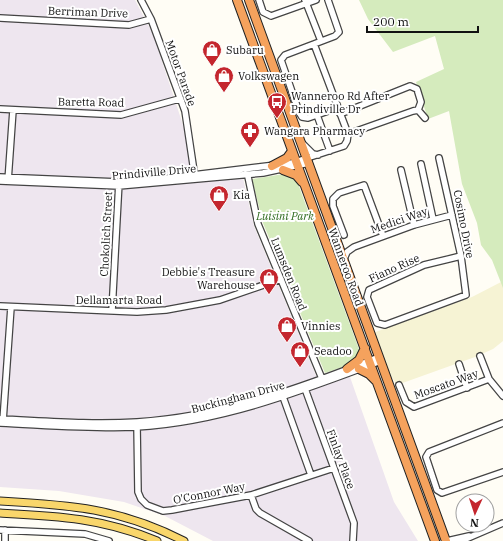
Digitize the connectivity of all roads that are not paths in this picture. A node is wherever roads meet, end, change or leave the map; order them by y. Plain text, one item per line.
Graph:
1 (141, 0) edge
2 (237, 0) edge
3 (249, 0) edge
4 (258, 0) edge
5 (316, 0) edge
6 (328, 0) edge
7 (306, 2) edge
8 (0, 18) edge
9 (151, 19) junction
10 (321, 41) junction
11 (314, 44) junction
12 (179, 99) junction
13 (0, 109) edge
14 (13, 110) junction
15 (418, 110) junction
16 (339, 111) junction
17 (317, 115) junction
18 (425, 118) dead end
19 (348, 134) junction
20 (299, 138) junction
21 (292, 151) junction
22 (330, 151) junction
23 (318, 155) junction
24 (439, 158) dead end
25 (308, 161) junction
26 (421, 164) dead end
27 (297, 165) junction
28 (272, 166) junction
29 (283, 170) junction
30 (401, 170) dead end
31 (247, 172) junction
32 (0, 177) edge
33 (194, 177) junction
34 (8, 179) junction
35 (0, 181) edge
36 (119, 184) junction
37 (304, 186) junction
38 (452, 215) junction
39 (432, 219) junction
40 (414, 225) junction
41 (335, 234) junction
42 (344, 235) dead end
43 (383, 236) junction
44 (354, 247) junction
45 (460, 256) junction
46 (344, 259) junction
47 (281, 279) junction
48 (466, 295) joint
49 (0, 306) edge
50 (11, 307) junction
51 (112, 311) junction
52 (365, 348) junction
53 (480, 356) dead end
54 (380, 359) junction
55 (370, 363) junction
56 (459, 364) dead end
57 (347, 369) junction
58 (359, 370) junction
59 (489, 379) junction
60 (322, 380) junction
61 (377, 381) junction
62 (399, 385) dead end
63 (305, 387) junction
64 (467, 388) junction
65 (283, 395) junction
66 (503, 396) edge
67 (2, 421) edge
68 (503, 423) edge
69 (137, 424) junction
70 (334, 468) junction
71 (503, 472) edge
72 (311, 475) junction
73 (251, 495) junction
74 (0, 501) edge
75 (0, 513) edge
76 (503, 523) edge
77 (3, 530) edge
78 (470, 536) junction
79 (101, 540) edge
80 (5, 541) edge
81 (109, 541) edge
82 (157, 541) edge
83 (184, 541) edge
84 (309, 541) edge
85 (353, 541) edge
86 (435, 541) edge
87 (446, 541) edge
88 (461, 541) edge

1 - 9 street, Motor Parade
2 - 21 highway, Wanneroo Road
3 - 20 highway, Wanneroo Road
4 - 7 street
5 - 7 street
6 - 10 street
7 - 10 street
8 - 9 street, Berriman Drive
9 - 12 street, Motor Parade
10 - 11 street
11 - 16 street
11 - 17 street
12 - 14 street, Baretta Road
12 - 33 street, Motor Parade
13 - 14 street, Baretta Road
14 - 34 street
15 - 16 street
15 - 18 street
15 - 19 street
16 - 17 street
16 - 19 street
17 - 22 street
19 - 22 street, Prindiville Drive
20 - 23 street
20 - 25 highway, Wanneroo Road
21 - 27 highway, Wanneroo Road
21 - 28 highway
22 - 23 street, Prindiville Drive
23 - 25 street, Prindiville Drive
24 - 38 street, Cosimo Drive
25 - 27 street, Prindiville Drive
25 - 41 highway, Wanneroo Road
26 - 39 street
27 - 28 street, Prindiville Drive
27 - 29 street, Prindiville Drive
27 - 37 highway, Wanneroo Road
28 - 31 street, Prindiville Drive
29 - 31 street, Prindiville Drive
29 - 37 highway
30 - 40 street
31 - 33 street, Prindiville Drive
31 - 47 street, Lumsden Road
32 - 34 street, Prindiville Drive
33 - 36 street, Prindiville Drive
34 - 35 street, Prindiville Drive
34 - 36 street, Prindiville Drive
36 - 51 street, Chokolich Street
37 - 52 highway, Wanneroo Road
38 - 39 street, Medici Way
38 - 45 street, Cosimo Drive
39 - 40 street, Medici Way
40 - 43 street, Medici Way
41 - 44 street
41 - 46 highway, Wanneroo Road
42 - 43 street
43 - 44 street, Medici Way
44 - 46 street, Medici Way
45 - 48 street, Cosimo Drive
45 - 48 street, Fiano Rise
46 - 54 highway, Wanneroo Road
47 - 51 street, Dellamarta Road
47 - 60 street, Lumsden Road
49 - 50 street, Dellamarta Road
50 - 51 street, Dellamarta Road
50 - 67 street
52 - 55 highway, Wanneroo Road
52 - 57 highway
53 - 59 street
54 - 55 street, Buckingham Drive
54 - 87 highway, Wanneroo Road
55 - 57 street, Buckingham Drive
55 - 58 street, Buckingham Drive
55 - 61 highway, Wanneroo Road
56 - 64 street
57 - 60 street, Buckingham Drive
58 - 60 street, Buckingham Drive
58 - 61 highway
59 - 64 street, Moscato Way
59 - 66 street
60 - 63 street, Buckingham Drive
61 - 86 highway, Wanneroo Road
62 - 64 street, Moscato Way
63 - 65 street, Buckingham Drive
63 - 70 street, Finlay Place
65 - 69 street, Buckingham Drive
65 - 72 street
67 - 69 street, Buckingham Drive
68 - 71 street
69 - 73 street, O'Connor Way
70 - 72 street, O'Connor Way
70 - 85 street, Finlay Place
72 - 73 street, O'Connor Way
73 - 84 street
74 - 83 main road
75 - 82 main road
76 - 78 street
77 - 79 street
77 - 80 street
78 - 87 street
78 - 88 street
79 - 81 street

